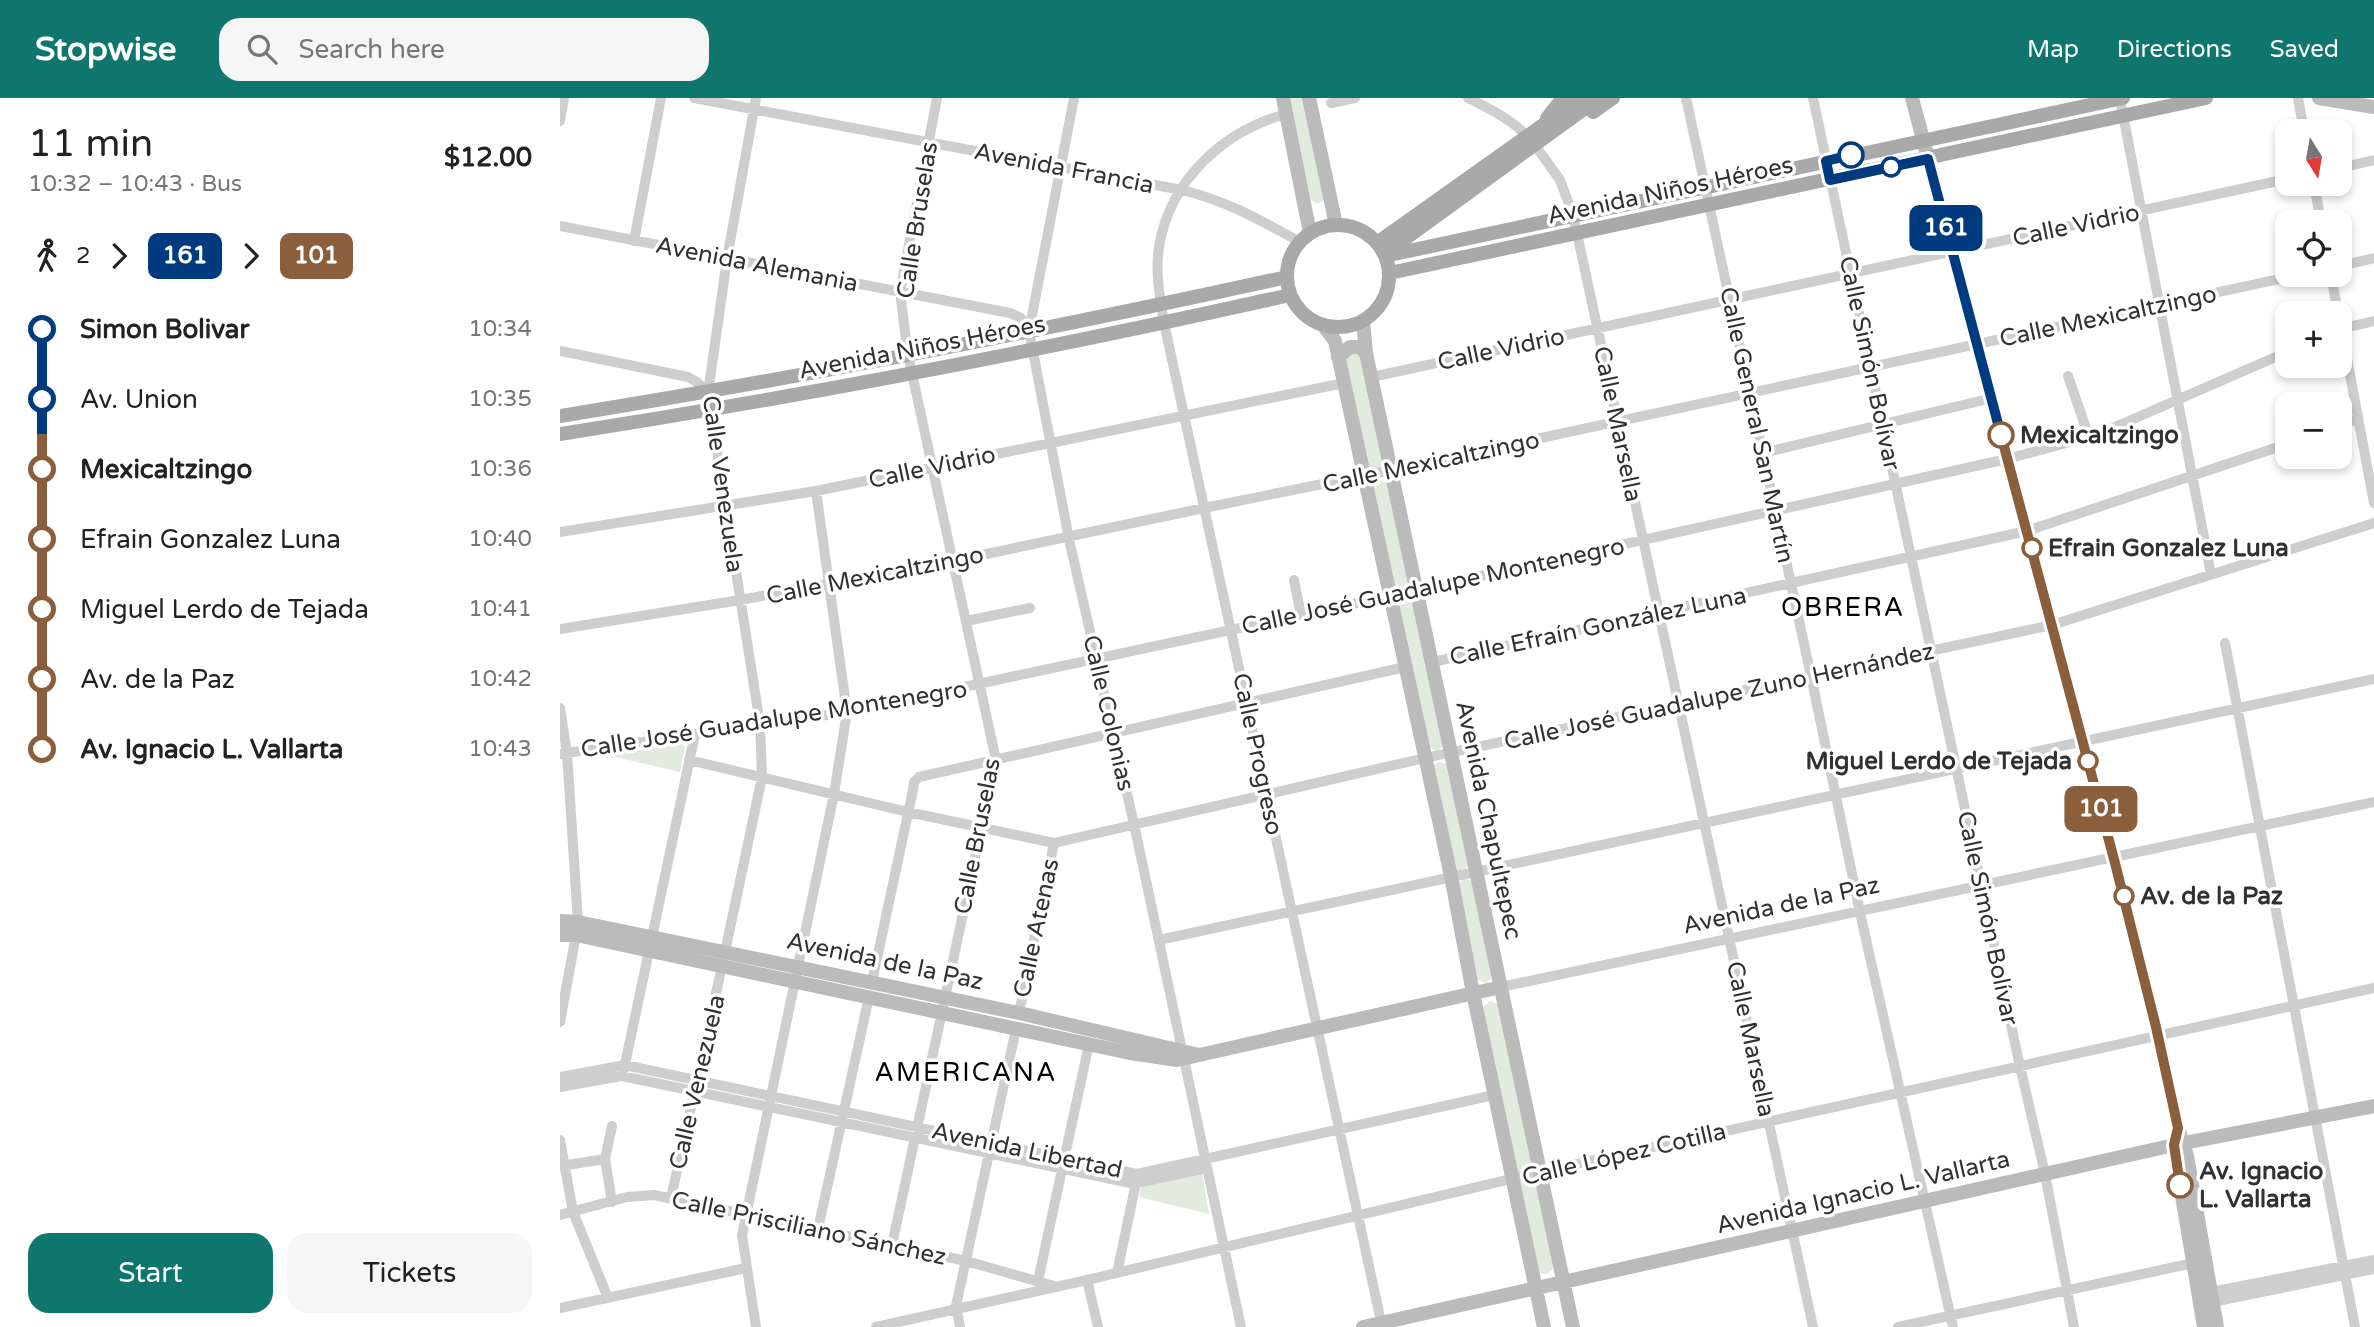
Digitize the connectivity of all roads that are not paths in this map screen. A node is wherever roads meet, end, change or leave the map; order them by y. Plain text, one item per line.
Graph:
1 (564, 98) edge
2 (661, 98) edge
3 (694, 98) edge
4 (756, 98) edge
5 (937, 98) edge
6 (1074, 98) edge
7 (1283, 98) edge
8 (1309, 98) edge
9 (1355, 98) edge
10 (1468, 98) edge
11 (1563, 98) edge
12 (1581, 98) edge
13 (1599, 98) edge
14 (1612, 98) edge
15 (1686, 98) edge
16 (1813, 98) edge
17 (1912, 98) edge
18 (2122, 98) edge
19 (2206, 98) edge
20 (2298, 98) edge
21 (2319, 98) edge
22 (2364, 98) edge
23 (1331, 103) dead end
24 (2374, 104) edge
25 (754, 110) junction
26 (1286, 114) junction
27 (2124, 116) junction
28 (2302, 119) edge
29 (560, 121) edge
30 (1544, 131) junction
31 (1923, 140) junction
32 (1531, 141) junction
33 (929, 143) junction
34 (1928, 159) junction
35 (2374, 160) edge
36 (1826, 161) junction
37 (2352, 165) edge
38 (1061, 167) junction
39 (1830, 180) junction
40 (2275, 182) edge
41 (1705, 187) junction
42 (1182, 190) junction
43 (1329, 195) junction
44 (1305, 200) junction
45 (1709, 205) junction
46 (2142, 211) junction
47 (1573, 215) junction
48 (1336, 225) junction
49 (560, 226) edge
50 (1577, 233) junction
51 (1305, 237) junction
52 (634, 240) junction
53 (1382, 251) junction
54 (1952, 251) junction
55 (2374, 258) edge
56 (727, 259) junction
57 (2352, 263) edge
58 (1390, 273) junction
59 (1851, 273) junction
60 (1287, 277) junction
61 (2275, 280) edge
62 (900, 292) junction
63 (1290, 295) junction
64 (1729, 300) junction
65 (1161, 305) junction
66 (2160, 305) junction
67 (1363, 321) junction
68 (2374, 321) edge
69 (1164, 323) junction
70 (2352, 324) edge
71 (1323, 325) junction
72 (1597, 328) junction
73 (1030, 331) junction
74 (1977, 344) junction
75 (1032, 349) junction
76 (560, 351) edge
77 (1366, 353) junction
78 (908, 355) junction
79 (1338, 357) junction
80 (2275, 357) edge
81 (1871, 367) junction
82 (912, 373) junction
83 (2068, 376) dead end
84 (1371, 377) junction
85 (2350, 378) edge
86 (1344, 383) junction
87 (708, 393) junction
88 (1750, 393) junction
89 (1992, 398) junction
90 (2178, 400) junction
91 (710, 411) junction
92 (560, 416) edge
93 (1184, 416) junction
94 (2358, 419) junction
95 (2352, 421) edge
96 (1618, 422) junction
97 (1883, 424) junction
98 (560, 434) edge
99 (2090, 437) junction
100 (1050, 443) junction
101 (2275, 448) edge
102 (1763, 453) junction
103 (2370, 455) edge
104 (2007, 459) junction
105 (932, 467) junction
106 (1392, 470) junction
107 (1364, 476) junction
108 (2192, 477) junction
109 (1896, 484) junction
110 (816, 491) junction
111 (2374, 503) edge
112 (726, 506) junction
113 (1204, 508) junction
114 (1775, 510) junction
115 (2374, 523) edge
116 (2027, 531) junction
117 (560, 532) edge
118 (1069, 536) junction
119 (1643, 540) junction
120 (1912, 556) junction
121 (953, 561) junction
122 (2211, 574) junction
123 (1294, 580) dead end
124 (1791, 583) junction
125 (829, 585) junction
126 (1418, 590) junction
127 (1390, 596) junction
128 (740, 600) junction
129 (1030, 608) dead end
130 (1658, 612) junction
131 (1301, 615) junction
132 (966, 621) junction
133 (2052, 625) junction
134 (560, 629) edge
135 (1231, 631) junction
136 (2225, 643) dead end
137 (1932, 650) junction
138 (1097, 660) junction
139 (1433, 662) junction
140 (1405, 667) junction
141 (1811, 676) junction
142 (2374, 679) edge
143 (980, 684) junction
144 (1247, 703) junction
145 (1678, 704) junction
146 (560, 708) edge
147 (2238, 708) junction
148 (847, 712) junction
149 (760, 724) junction
150 (1113, 733) junction
151 (695, 734) junction
152 (2083, 741) junction
153 (564, 753) edge
154 (1451, 753) junction
155 (1425, 758) junction
156 (689, 760) junction
157 (996, 760) junction
158 (1957, 768) junction
159 (762, 777) junction
160 (834, 794) junction
161 (1266, 794) junction
162 (1836, 794) junction
163 (2374, 802) edge
164 (908, 813) junction
165 (1704, 822) junction
166 (1134, 824) junction
167 (2260, 826) junction
168 (981, 828) junction
169 (1054, 843) junction
170 (2114, 858) junction
171 (1476, 871) junction
172 (1451, 876) junction
173 (1982, 886) junction
174 (1292, 911) junction
175 (1860, 912) junction
176 (560, 921) edge
177 (577, 929) junction
178 (560, 935) edge
179 (1159, 940) junction
180 (1729, 940) junction
181 (650, 944) junction
182 (724, 959) junction
183 (797, 966) junction
184 (794, 981) junction
185 (872, 982) junction
186 (1501, 987) junction
187 (2374, 988) edge
188 (1472, 993) junction
189 (869, 997) junction
190 (945, 997) junction
191 (2294, 1006) junction
192 (942, 1013) junction
193 (1019, 1013) junction
194 (560, 1022) edge
195 (1016, 1028) junction
196 (1317, 1028) junction
197 (2158, 1036) junction
198 (1089, 1044) junction
199 (1189, 1055) junction
200 (625, 1065) junction
201 (2020, 1066) junction
202 (622, 1076) junction
203 (560, 1077) edge
204 (698, 1080) junction
205 (560, 1087) edge
206 (695, 1091) junction
207 (1900, 1092) junction
208 (1494, 1095) junction
209 (770, 1096) junction
210 (2374, 1106) edge
211 (768, 1107) junction
212 (845, 1111) junction
213 (2315, 1118) junction
214 (1768, 1121) junction
215 (843, 1123) junction
216 (611, 1126) dead end
217 (917, 1127) junction
218 (1339, 1130) junction
219 (915, 1138) junction
220 (560, 1140) edge
221 (2179, 1144) junction
222 (990, 1148) junction
223 (605, 1159) junction
224 (1207, 1163) junction
225 (1063, 1164) junction
226 (562, 1166) edge
227 (1540, 1172) junction
228 (2045, 1174) junction
229 (1511, 1179) junction
230 (1136, 1180) junction
231 (671, 1198) junction
232 (1925, 1201) junction
233 (612, 1202) junction
234 (573, 1212) junction
235 (745, 1213) junction
236 (560, 1215) edge
237 (1358, 1216) junction
238 (818, 1229) junction
239 (1792, 1231) junction
240 (892, 1245) junction
241 (1223, 1247) junction
242 (2374, 1260) edge
243 (966, 1261) junction
244 (2199, 1261) junction
245 (746, 1268) junction
246 (2374, 1269) edge
247 (2344, 1270) junction
248 (1117, 1273) junction
249 (1087, 1280) junction
250 (1038, 1281) junction
251 (1563, 1282) junction
252 (1058, 1287) junction
253 (1535, 1289) junction
254 (2067, 1290) junction
255 (608, 1298) junction
256 (2205, 1298) junction
257 (560, 1308) edge
258 (956, 1310) junction
259 (1951, 1315) junction
260 (1381, 1325) edge
261 (756, 1327) edge
262 (876, 1327) edge
263 (960, 1327) edge
264 (1098, 1327) edge
265 (1241, 1327) edge
266 (1363, 1327) edge
267 (1544, 1327) edge
268 (1573, 1327) edge
269 (1813, 1327) edge
270 (1898, 1327) edge
271 (1953, 1327) edge
272 (2074, 1327) edge
273 (2204, 1327) edge
274 (2217, 1327) edge
275 (2355, 1327) edge

1 - 29 street
2 - 52 street
3 - 25 street, Avenida Francia
4 - 25 street, Calle Venezuela
5 - 33 street, Calle Bruselas
6 - 38 street, Calle Colonias
7 - 26 street
8 - 43 street
9 - 23 street
10 - 32 street, Calle Marsella
11 - 30 main road
12 - 30 main road
13 - 30 main road
14 - 30 main road
15 - 41 street, Calle General San Martín
16 - 36 street, Calle Simón Bolívar
17 - 31 street
18 - 27 street
18 - 31 main road, Avenida Niños Héroes
19 - 27 main road, Avenida Niños Héroes
20 - 28 street
21 - 24 street
22 - 24 street
25 - 33 street, Avenida Francia
25 - 56 street, Calle Venezuela
26 - 42 street, Calle Progreso
26 - 44 street
27 - 34 main road, Avenida Niños Héroes
27 - 46 street
30 - 32 main road
31 - 34 street
31 - 36 main road, Avenida Niños Héroes
32 - 47 street, Calle Marsella
32 - 53 main road
33 - 38 street, Avenida Francia
33 - 62 street, Calle Bruselas
34 - 39 main road, Avenida Niños Héroes
34 - 54 street
35 - 37 street
36 - 39 street, Calle Simón Bolívar
36 - 41 main road, Avenida Niños Héroes
38 - 42 street, Avenida Francia
38 - 73 street, Calle Colonias
39 - 45 main road, Avenida Niños Héroes
39 - 59 street, Calle Simón Bolívar
40 - 46 street, Calle Vidrio
41 - 45 street, Calle General San Martín
41 - 47 main road, Avenida Niños Héroes
42 - 51 street, Avenida Francia
42 - 65 street, Calle Progreso
43 - 44 street
43 - 48 street
44 - 51 street
45 - 50 main road, Avenida Niños Héroes
45 - 64 street, Calle General San Martín
46 - 54 street, Calle Vidrio
46 - 66 street
47 - 50 street, Calle Marsella
47 - 53 main road, Avenida Niños Héroes
48 - 51 main road
48 - 53 main road
49 - 52 street, Avenida Alemania
50 - 58 main road, Avenida Niños Héroes
50 - 72 street, Calle Marsella
51 - 60 main road
52 - 56 street, Avenida Alemania
53 - 58 main road
54 - 59 street, Calle Vidrio
54 - 74 street
55 - 57 street
56 - 62 street, Avenida Alemania
56 - 87 street, Calle Venezuela
58 - 67 main road
59 - 64 street, Calle Vidrio
59 - 81 street, Calle Simón Bolívar
60 - 63 main road
60 - 65 main road, Avenida Niños Héroes
61 - 66 street, Calle Mexicaltzingo
62 - 73 street, Avenida Alemania
62 - 78 street, Calle Bruselas
63 - 69 main road, Avenida Niños Héroes
63 - 71 main road
64 - 72 street, Calle Vidrio
64 - 88 street, Calle General San Martín
65 - 69 street, Calle Progreso
65 - 73 main road, Avenida Niños Héroes
66 - 74 street, Calle Mexicaltzingo
66 - 90 street
67 - 71 main road
67 - 77 street, Avenida Chapultepec
68 - 70 street
69 - 75 main road, Avenida Niños Héroes
69 - 93 street, Calle Progreso
71 - 79 street, Avenida Chapultepec
72 - 84 street, Calle Vidrio
72 - 96 street, Calle Marsella
73 - 75 street, Calle Colonias
73 - 78 main road, Avenida Niños Héroes
74 - 81 street, Calle Mexicaltzingo
74 - 89 street
75 - 82 main road, Avenida Niños Héroes
75 - 100 street, Calle Colonias
76 - 87 street
77 - 79 street
77 - 84 street, Avenida Chapultepec
78 - 82 street, Calle Bruselas
78 - 87 main road, Avenida Niños Héroes
79 - 86 street, Avenida Chapultepec
80 - 90 street, Calle José Guadalupe Montenegro
81 - 88 street, Calle Mexicaltzingo
81 - 97 street, Calle Simón Bolívar
82 - 91 main road, Avenida Niños Héroes
82 - 105 street, Calle Bruselas
83 - 99 street
84 - 106 street, Avenida Chapultepec
85 - 94 street
86 - 93 street, Calle Vidrio
86 - 107 street, Avenida Chapultepec
87 - 91 street, Calle Venezuela
87 - 92 main road, Avenida Niños Héroes
88 - 96 street, Calle Mexicaltzingo
88 - 102 street, Calle General San Martín
89 - 97 street
89 - 104 street
90 - 99 street, Calle José Guadalupe Montenegro
90 - 108 street
91 - 98 main road, Avenida Niños Héroes
91 - 112 street, Calle Venezuela
93 - 100 street, Calle Vidrio
93 - 113 street, Calle Progreso
94 - 95 street
94 - 103 street
96 - 106 street, Calle Mexicaltzingo
96 - 119 street, Calle Marsella
97 - 102 street
97 - 109 street, Calle Simón Bolívar
99 - 104 street, Calle José Guadalupe Montenegro
100 - 105 street, Calle Vidrio
100 - 118 street, Calle Colonias
101 - 108 street, Calle Efraín González Luna
102 - 114 street, Calle General San Martín
103 - 111 street
104 - 109 street, Calle José Guadalupe Montenegro
104 - 116 street
105 - 110 street, Calle Vidrio
105 - 121 street, Calle Bruselas
106 - 107 street, Calle Mexicaltzingo
106 - 126 street, Avenida Chapultepec
107 - 113 street, Calle Mexicaltzingo
107 - 127 street, Avenida Chapultepec
108 - 116 street, Calle Efraín González Luna
108 - 122 street
109 - 114 street, Calle José Guadalupe Montenegro
109 - 120 street, Calle Simón Bolívar
110 - 112 street, Calle Vidrio
110 - 125 street
112 - 117 street, Calle Vidrio
112 - 128 street, Calle Venezuela
113 - 118 street, Calle Mexicaltzingo
113 - 135 street, Calle Progreso
114 - 119 street, Calle José Guadalupe Montenegro
114 - 124 street, Calle General San Martín
115 - 122 street, Calle José Guadalupe Zuno Hernández
116 - 120 street, Calle Efraín González Luna
116 - 133 street
118 - 121 street, Calle Mexicaltzingo
118 - 138 street, Calle Colonias
119 - 126 street, Calle José Guadalupe Montenegro
119 - 130 street, Calle Marsella
120 - 124 street, Calle Efraín González Luna
120 - 137 street, Calle Simón Bolívar
121 - 125 street, Calle Mexicaltzingo
121 - 132 street, Calle Bruselas
122 - 133 street, Calle José Guadalupe Zuno Hernández
123 - 131 street
124 - 130 street, Calle Efraín González Luna
124 - 141 street, Calle General San Martín
125 - 128 street, Calle Mexicaltzingo
125 - 148 street
126 - 127 street, Calle José Guadalupe Montenegro
126 - 139 street, Avenida Chapultepec
127 - 131 street, Calle José Guadalupe Montenegro
127 - 140 street, Avenida Chapultepec
128 - 134 street, Calle Mexicaltzingo
128 - 149 street, Calle Venezuela
129 - 132 street
130 - 139 street, Calle Efraín González Luna
130 - 145 street, Calle Marsella
131 - 135 street, Calle José Guadalupe Montenegro
132 - 143 street, Calle Bruselas
133 - 137 street, Calle José Guadalupe Zuno Hernández
133 - 152 street
135 - 138 street, Calle José Guadalupe Montenegro
135 - 144 street, Calle Progreso
136 - 147 street
137 - 141 street, Calle José Guadalupe Zuno Hernández
137 - 158 street, Calle Simón Bolívar
138 - 143 street, Calle José Guadalupe Montenegro
138 - 150 street, Calle Colonias
139 - 154 street, Avenida Chapultepec
140 - 144 street
140 - 155 street, Avenida Chapultepec
141 - 145 street, Calle José Guadalupe Zuno Hernández
141 - 162 street, Calle General San Martín
142 - 147 street
143 - 148 street, Calle José Guadalupe Montenegro
143 - 157 street, Calle Bruselas
144 - 150 street
144 - 161 street, Calle Progreso
145 - 154 street, Calle José Guadalupe Zuno Hernández
145 - 165 street, Calle Marsella
146 - 153 street
147 - 152 street
147 - 167 street
148 - 149 street, Calle José Guadalupe Montenegro
148 - 160 street
149 - 151 street, Calle José Guadalupe Montenegro
149 - 159 street, Calle Venezuela
150 - 157 street
150 - 166 street, Calle Colonias
151 - 153 street, Calle José Guadalupe Montenegro
151 - 156 street
152 - 158 street
152 - 170 street
153 - 177 street
154 - 155 street, Calle José Guadalupe Zuno Hernández
154 - 171 street, Avenida Chapultepec
155 - 161 street, Calle José Guadalupe Zuno Hernández
155 - 172 street, Avenida Chapultepec
156 - 159 street, Calle José Guadalupe Zuno Hernández
156 - 181 street
157 - 164 street
157 - 168 street, Calle Bruselas
158 - 162 street
158 - 173 street, Calle Simón Bolívar
159 - 160 street, Calle José Guadalupe Zuno Hernández
159 - 182 street, Calle Venezuela
160 - 164 street, Calle José Guadalupe Zuno Hernández
160 - 183 street
161 - 166 street, Calle José Guadalupe Zuno Hernández
161 - 174 street, Calle Progreso
162 - 165 street
162 - 175 street, Calle General San Martín
163 - 167 street, Avenida de la Paz
164 - 168 street, Calle José Guadalupe Zuno Hernández
164 - 185 street
165 - 171 street
165 - 180 street, Calle Marsella
166 - 169 street, Calle José Guadalupe Zuno Hernández
166 - 179 street, Calle Colonias
167 - 170 street, Avenida de la Paz
167 - 191 street
168 - 169 street, Calle José Guadalupe Zuno Hernández
168 - 190 street, Calle Bruselas
169 - 193 street, Calle Atenas
170 - 173 street, Avenida de la Paz
170 - 197 street
171 - 172 street
171 - 186 street, Avenida Chapultepec
172 - 174 street
172 - 188 street, Avenida Chapultepec
173 - 175 street, Avenida de la Paz
173 - 201 street, Calle Simón Bolívar
174 - 179 street
174 - 196 street, Calle Progreso
175 - 180 street, Avenida de la Paz
175 - 207 street, Calle General San Martín
176 - 177 street, Avenida de la Paz
177 - 178 street, Avenida de la Paz
177 - 181 street, Avenida de la Paz
177 - 194 street
179 - 199 street, Calle Colonias
180 - 186 street, Avenida de la Paz
180 - 214 street, Calle Marsella
181 - 182 street, Avenida de la Paz
181 - 200 street
182 - 183 street, Avenida de la Paz
182 - 184 street, Avenida de la Paz
182 - 204 street, Calle Venezuela
183 - 184 street
183 - 185 street, Avenida de la Paz
184 - 189 street, Avenida de la Paz
184 - 209 street
185 - 190 street, Avenida de la Paz
186 - 188 street, Avenida de la Paz
186 - 227 street, Avenida Chapultepec
187 - 191 street, Calle López Cotilla
188 - 196 street, Avenida de la Paz
188 - 208 street, Avenida Chapultepec
189 - 192 street, Avenida de la Paz
189 - 212 street
190 - 192 street, Calle Bruselas
190 - 193 street, Avenida de la Paz
191 - 197 street, Calle López Cotilla
191 - 213 street
192 - 195 street, Avenida de la Paz
192 - 217 street, Calle Bruselas
193 - 199 street, Avenida de la Paz
195 - 198 street, Avenida de la Paz
195 - 222 street, Calle Atenas
196 - 199 street, Avenida de la Paz
196 - 218 street, Calle Progreso
197 - 201 street, Calle López Cotilla
197 - 221 street
198 - 199 street, Avenida de la Paz
198 - 225 street
199 - 224 street, Calle Colonias
200 - 202 street
200 - 203 street, Avenida Libertad
200 - 204 street, Avenida Libertad
201 - 207 street, Calle López Cotilla
201 - 228 street, Calle Simón Bolívar
202 - 205 street, Avenida Libertad
202 - 206 street, Avenida Libertad
204 - 206 street, Calle Venezuela
204 - 209 street, Avenida Libertad
206 - 211 street, Avenida Libertad
206 - 231 street, Calle Venezuela
207 - 214 street, Calle López Cotilla
207 - 232 street, Calle General San Martín
208 - 218 street, Avenida Libertad
208 - 229 street, Avenida Chapultepec
209 - 211 street
209 - 212 street, Avenida Libertad
210 - 213 street, Avenida Ignacio L. Vallarta
211 - 215 street, Avenida Libertad
211 - 235 street
212 - 215 street
212 - 217 street, Avenida Libertad
213 - 221 street, Avenida Ignacio L. Vallarta
213 - 247 street
214 - 227 street, Calle López Cotilla
214 - 239 street, Calle Marsella
215 - 219 street, Avenida Libertad
215 - 238 street
216 - 223 street
217 - 219 street, Calle Bruselas
217 - 222 street, Avenida Libertad
218 - 224 street, Avenida Libertad
218 - 237 street, Calle Progreso
219 - 222 street, Avenida Libertad
219 - 240 street, Calle Bruselas
220 - 226 street
221 - 228 street, Avenida Ignacio L. Vallarta
221 - 244 street
222 - 225 street, Avenida Libertad
222 - 243 street, Calle Atenas
223 - 226 street
223 - 233 street
224 - 230 street, Avenida Libertad
224 - 241 street, Calle Colonias
225 - 230 street, Avenida Libertad
225 - 250 street
226 - 234 street
227 - 229 street, Calle López Cotilla
227 - 251 street, Avenida Chapultepec
228 - 232 street, Avenida Ignacio L. Vallarta
228 - 254 street, Calle Simón Bolívar
229 - 237 street, Calle López Cotilla
229 - 253 street, Avenida Chapultepec
230 - 248 street
231 - 233 street, Calle Prisciliano Sánchez
231 - 235 street, Calle Prisciliano Sánchez
232 - 239 street, Avenida Ignacio L. Vallarta
232 - 259 street, Calle General San Martín
233 - 234 street, Calle Prisciliano Sánchez
234 - 236 street, Calle Prisciliano Sánchez
234 - 255 street
235 - 238 street, Calle Prisciliano Sánchez
235 - 245 street
237 - 241 street, Calle López Cotilla
237 - 260 street, Calle Progreso
238 - 240 street, Calle Prisciliano Sánchez
239 - 251 street, Avenida Ignacio L. Vallarta
239 - 269 street, Calle Marsella
240 - 243 street, Calle Prisciliano Sánchez
241 - 248 street, Calle López Cotilla
241 - 265 street, Calle Colonias
242 - 247 street
243 - 250 street, Calle Prisciliano Sánchez
243 - 258 street, Calle Atenas
244 - 254 street
244 - 256 street
245 - 255 street
245 - 261 street
246 - 247 street
247 - 256 street
247 - 275 street
248 - 249 street, Calle López Cotilla
249 - 252 street, Calle López Cotilla
249 - 264 street
250 - 252 street, Calle Prisciliano Sánchez
251 - 253 street, Avenida Ignacio L. Vallarta
251 - 268 street, Avenida Chapultepec
252 - 258 street, Calle López Cotilla
253 - 260 street, Avenida Ignacio L. Vallarta
253 - 267 street, Avenida Chapultepec
254 - 259 street
254 - 272 street, Calle Simón Bolívar
255 - 257 street
256 - 273 street
256 - 274 street
258 - 262 street, Calle López Cotilla
258 - 263 street, Calle Atenas
259 - 270 street
259 - 271 street, Calle General San Martín
260 - 266 street, Avenida Ignacio L. Vallarta

